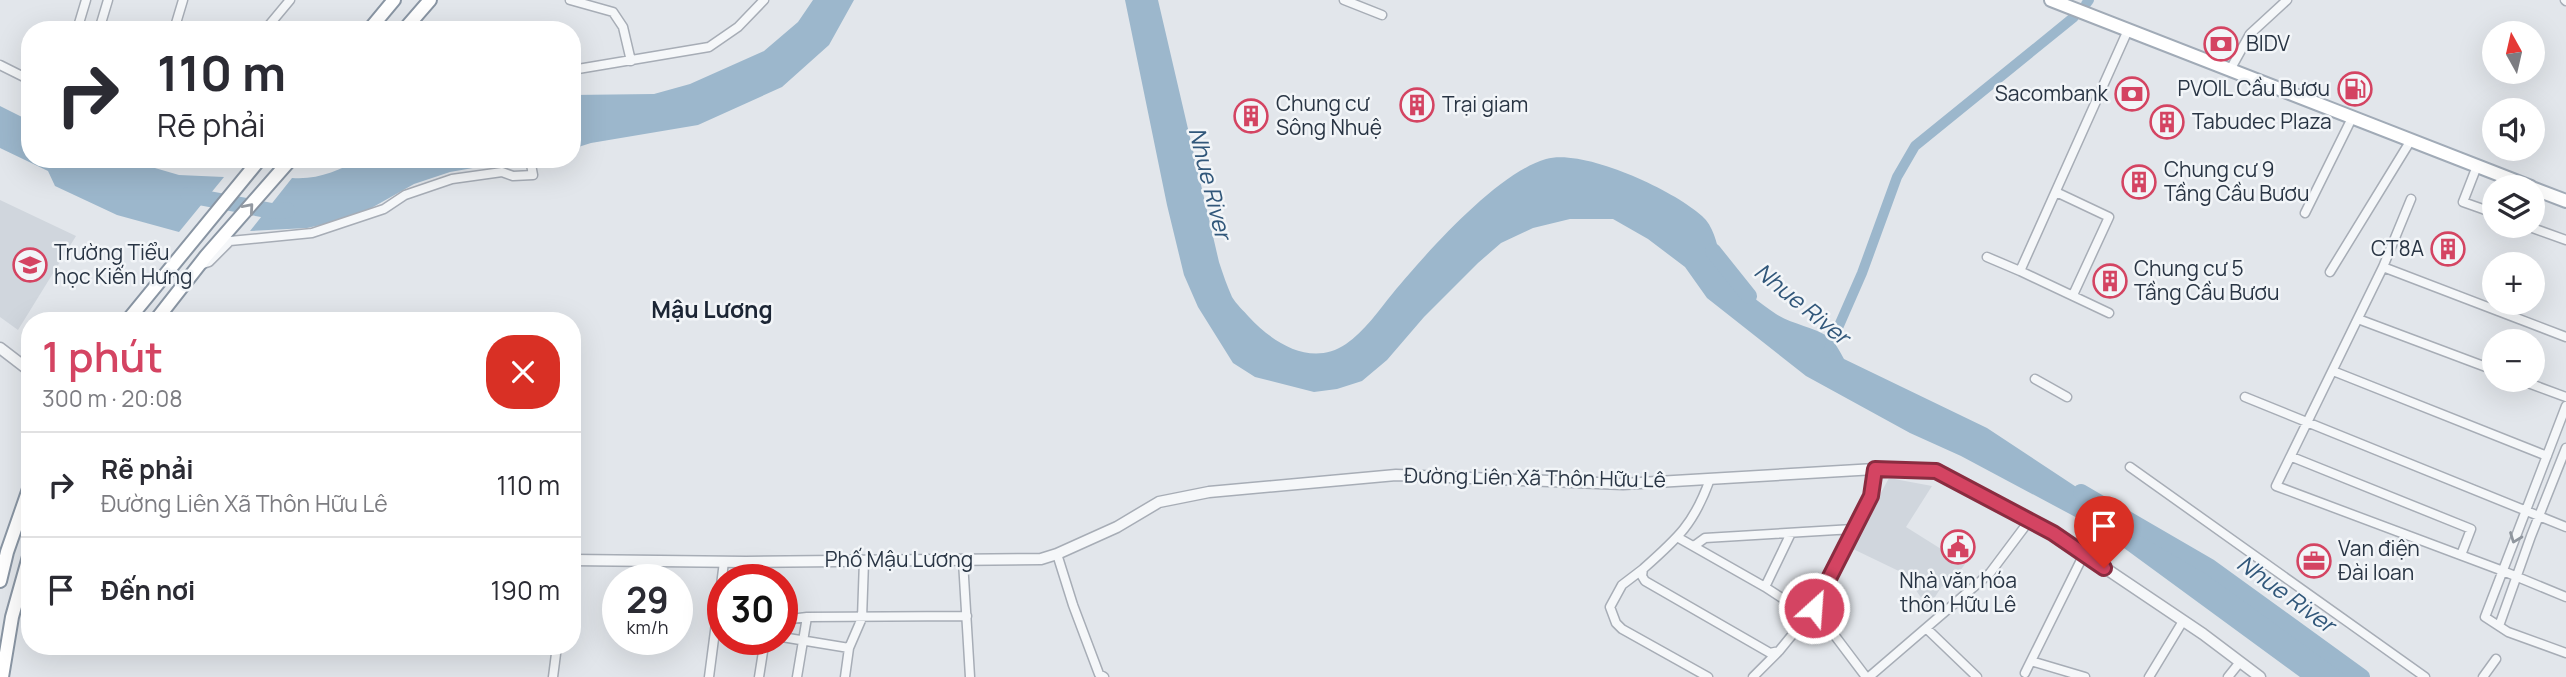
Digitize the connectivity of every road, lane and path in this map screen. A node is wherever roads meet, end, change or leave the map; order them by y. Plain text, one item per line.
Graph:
1 (86, 0) edge
2 (108, 0) edge
3 (183, 0) edge
4 (290, 0) edge
5 (394, 0) edge
6 (430, 0) edge
7 (570, 0) edge
8 (764, 0) edge
9 (1345, 0) edge
10 (2051, 0) edge
11 (2287, 0) edge
12 (1382, 15) dead end
13 (80, 21) edge
14 (102, 21) edge
15 (177, 21) edge
16 (272, 21) edge
17 (376, 21) edge
18 (412, 21) edge
19 (2128, 30) junction
20 (631, 61) junction
21 (0, 65) edge
22 (581, 69) edge
23 (2230, 70) junction
24 (21, 76) edge
25 (2352, 118) junction
26 (2411, 140) junction
27 (2477, 166) junction
28 (253, 168) edge
29 (283, 168) edge
30 (532, 168) edge
31 (2500, 175) edge
32 (2056, 192) junction
33 (2545, 193) edge
34 (2411, 199) dead end
35 (2566, 201) edge
36 (2482, 209) edge
37 (2305, 213) dead end
38 (2545, 232) edge
39 (2566, 240) edge
40 (1987, 257) dead end
41 (202, 261) junction
42 (2383, 267) junction
43 (2020, 271) junction
44 (2330, 272) dead end
45 (2073, 295) junction
46 (134, 312) edge
47 (162, 312) edge
48 (2109, 313) dead end
49 (2358, 319) junction
50 (2566, 337) edge
51 (0, 348) edge
52 (21, 364) edge
53 (2482, 366) edge
54 (2333, 371) junction
55 (2035, 379) dead end
56 (2545, 389) edge
57 (2067, 397) dead end
58 (2245, 397) dead end
59 (2566, 397) edge
60 (2566, 406) edge
61 (2308, 423) junction
62 (2566, 448) edge
63 (2547, 456) junction
64 (2292, 457) junction
65 (2564, 461) edge
66 (2130, 467) dead end
67 (1875, 469) junction
68 (1710, 479) junction
69 (2526, 511) junction
70 (21, 512) edge
71 (2538, 516) junction
72 (2029, 520) junction
73 (2566, 527) edge
74 (1853, 529) junction
75 (1791, 533) junction
76 (1677, 537) junction
77 (1694, 546) junction
78 (1057, 554) junction
79 (2084, 554) junction
80 (2461, 555) junction
81 (581, 560) edge
82 (863, 561) junction
83 (963, 561) junction
84 (724, 562) joint
85 (1643, 569) junction
86 (2503, 571) junction
87 (2516, 578) junction
88 (0, 581) edge
89 (21, 584) edge
90 (1765, 587) junction
91 (2566, 597) edge
92 (1811, 611) junction
93 (967, 616) junction
94 (807, 617) junction
95 (798, 618) edge
96 (862, 618) junction
97 (2183, 621) junction
98 (2499, 626) junction
99 (1926, 628) junction
100 (798, 641) edge
101 (803, 642) junction
102 (849, 648) junction
103 (1779, 651) junction
104 (2566, 653) edge
105 (555, 655) edge
106 (713, 655) edge
107 (762, 655) edge
108 (2496, 659) dead end
109 (2031, 662) junction
110 (2240, 663) junction
111 (2025, 673) dead end
112 (2, 677) edge
113 (552, 677) edge
114 (709, 677) edge
115 (759, 677) edge
116 (797, 677) edge
117 (845, 677) edge
118 (970, 677) edge
119 (1104, 677) edge
120 (1708, 677) edge
121 (1753, 677) edge
122 (1868, 677) edge
123 (1977, 677) edge
124 (2085, 677) edge
125 (2149, 677) edge
126 (2228, 677) edge
127 (2260, 677) edge
128 (2425, 677) edge
129 (2483, 677) edge

1 - 13 street
2 - 14 street
3 - 15 street
4 - 16 street
5 - 17 main road
6 - 18 main road
7 - 20 street
8 - 20 street
9 - 12 street
10 - 19 main road
11 - 23 street
19 - 23 main road
19 - 32 street
20 - 22 street
21 - 24 street
23 - 25 main road
25 - 26 main road
25 - 37 street
26 - 27 main road
26 - 44 street
27 - 31 main road
27 - 36 street
28 - 46 main road
41 -> 29 main road
30 - 41 street
32 - 43 street
32 - 45 street
33 - 35 main road
34 - 42 street
38 - 39 street
40 - 43 street
41 - 47 main road
42 - 49 street
42 - 50 street
43 - 45 street
45 - 48 street
49 - 53 street
49 - 54 street
51 - 52 street
54 - 61 street
54 - 63 street
55 - 57 street
56 - 59 street
58 - 61 street
60 - 63 street
61 - 64 street
61 - 69 street
62 - 65 street
63 - 69 street
64 - 80 street
64 - 80 street
65 - 71 street
66 - 128 street
67 - 68 street, Đường Liên Xã Thôn Hữu Lê
67 - 72 street, Đường Liên Xã Thôn Hữu Lê
67 - 74 street
68 - 76 street
68 - 78 street, Đường Liên Xã Thôn Hữu Lê
69 - 71 street
69 -> 86 street
70 - 88 main road
71 - 73 street
71 - 87 street
72 - 79 street, Đường Liên Xã Thôn Hữu Lê
72 - 99 street
74 - 75 street
74 - 92 street
75 - 77 street
75 - 90 street
76 - 77 street
76 - 85 street
77 - 90 street
78 - 83 street, Phố Mậu Lương
78 - 119 street
79 - 97 street, Đường Liên Xã Thôn Hữu Lê
79 - 109 street
80 - 86 street
81 - 84 street, Phố Mậu Lương
82 - 83 street, Phố Mậu Lương
82 - 84 street, Phố Mậu Lương
82 - 96 street
83 - 93 street
85 - 103 street
85 - 120 street
86 - 87 street
86 - 98 street
87 - 91 street
87 - 98 street
89 - 112 main road
90 - 92 street
92 - 103 street
92 - 122 street
93 - 96 street
93 - 118 street
94 - 95 street
94 - 96 street
94 - 101 street
96 - 102 street
97 - 110 street, Đường Liên Xã Thôn Hữu Lê
97 - 125 street
98 - 104 street
99 - 122 street
99 - 123 street
100 - 101 street
101 - 102 street
101 - 116 street
102 - 117 street
103 - 121 street
105 - 113 street
106 - 114 street
107 - 115 street
108 - 129 street
109 - 111 street
109 - 124 street
110 - 126 street
110 - 127 street, Đường Liên Xã Thôn Hữu Lê

